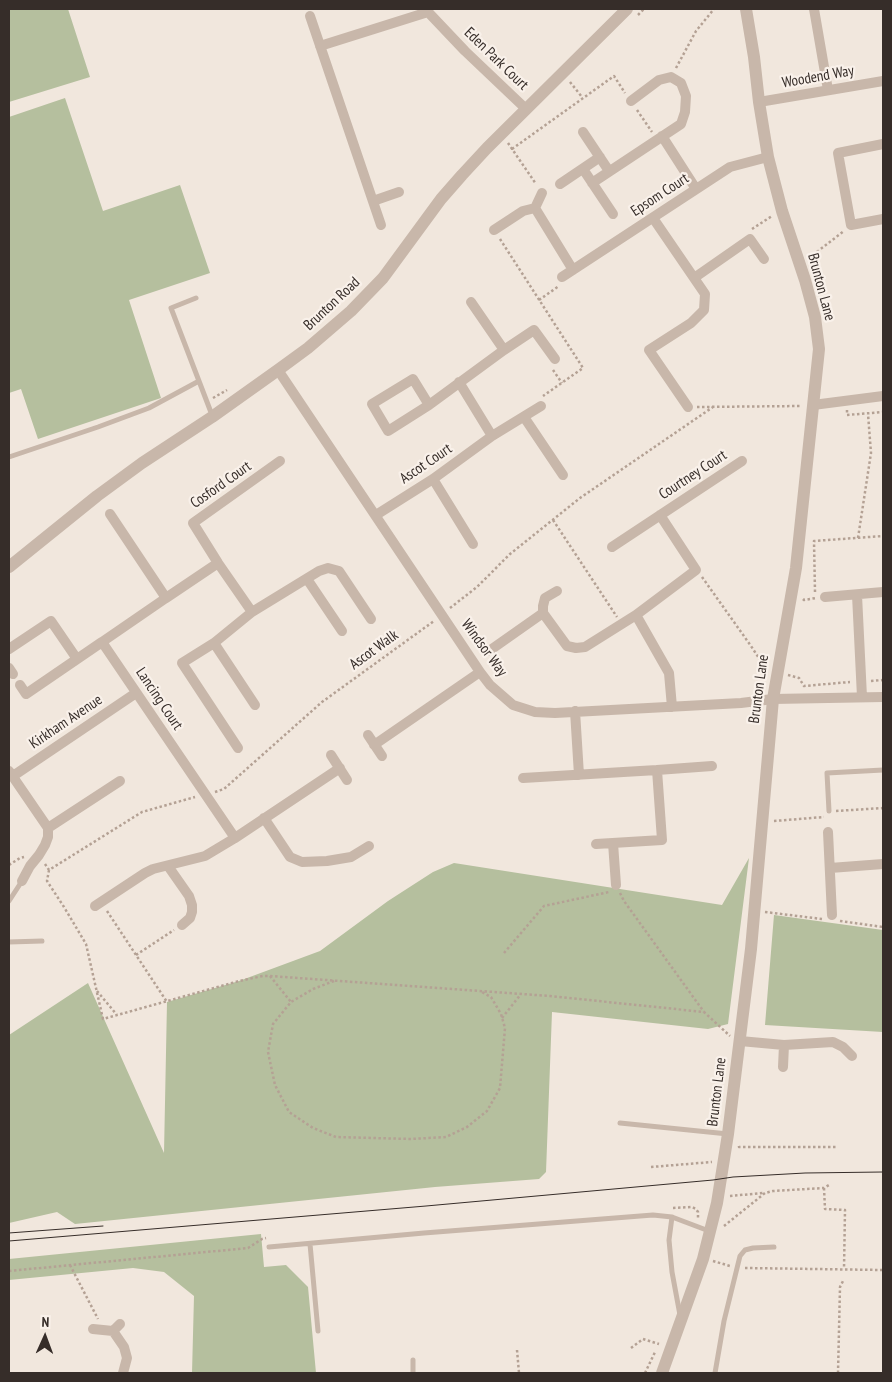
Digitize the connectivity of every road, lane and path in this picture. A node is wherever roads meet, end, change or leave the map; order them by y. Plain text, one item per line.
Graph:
1 (627, 9) edge
2 (714, 9) edge
3 (746, 9) edge
4 (814, 9) edge
5 (427, 10) edge
6 (310, 16) dead end
7 (320, 46) junction
8 (671, 77) junction
9 (569, 81) dead end
10 (883, 81) edge
11 (828, 90) junction
12 (583, 98) junction
13 (631, 101) junction
14 (759, 102) junction
15 (526, 109) junction
16 (583, 132) dead end
17 (659, 138) junction
18 (508, 143) dead end
19 (883, 144) edge
20 (512, 149) junction
21 (768, 157) junction
22 (600, 158) junction
23 (583, 169) junction
24 (609, 171) junction
25 (592, 182) junction
26 (560, 184) dead end
27 (696, 189) junction
28 (399, 192) dead end
29 (542, 193) joint
30 (373, 201) junction
31 (535, 208) junction
32 (782, 211) junction
33 (613, 214) dead end
34 (653, 218) junction
35 (883, 219) edge
36 (381, 225) dead end
37 (851, 225) junction
38 (494, 230) joint
39 (750, 239) junction
40 (764, 259) dead end
41 (800, 265) junction
42 (573, 270) junction
43 (562, 277) joint
44 (694, 278) junction
45 (196, 298) dead end
46 (538, 300) junction
47 (471, 302) dead end
48 (504, 350) junction
49 (555, 359) dead end
50 (278, 370) junction
51 (198, 381) junction
52 (459, 382) junction
53 (230, 388) dead end
54 (883, 396) edge
55 (846, 401) junction
56 (206, 402) junction
57 (429, 405) junction
58 (813, 405) junction
59 (883, 405) edge
60 (541, 406) joint
61 (688, 407) joint
62 (712, 407) junction
63 (883, 412) edge
64 (868, 414) junction
65 (212, 416) junction
66 (524, 417) junction
67 (492, 436) junction
68 (9, 457) edge
69 (280, 461) dead end
70 (742, 461) dead end
71 (563, 475) dead end
72 (433, 479) junction
73 (110, 514) dead end
74 (376, 515) junction
75 (660, 515) junction
76 (553, 520) junction
77 (883, 536) edge
78 (858, 538) junction
79 (473, 544) dead end
80 (612, 547) dead end
81 (218, 563) junction
82 (9, 566) edge
83 (696, 570) junction
84 (307, 579) junction
85 (792, 587) junction
86 (556, 591) dead end
87 (883, 592) edge
88 (857, 594) junction
89 (166, 598) junction
90 (820, 598) junction
91 (252, 612) junction
92 (543, 613) junction
93 (442, 614) junction
94 (636, 615) junction
95 (371, 619) dead end
96 (622, 624) junction
97 (342, 631) dead end
98 (102, 642) junction
99 (214, 643) junction
100 (9, 649) edge
101 (489, 651) dead end
102 (77, 659) junction
103 (480, 672) junction
104 (778, 672) junction
105 (883, 680) edge
106 (861, 682) junction
107 (20, 685) dead end
108 (136, 693) junction
109 (862, 697) junction
110 (883, 697) edge
111 (773, 699) junction
112 (255, 704) dead end
113 (672, 707) junction
114 (575, 711) junction
115 (368, 735) dead end
116 (374, 745) junction
117 (238, 748) dead end
118 (331, 755) dead end
119 (382, 756) dead end
120 (712, 766) dead end
121 (340, 768) junction
122 (657, 770) junction
123 (883, 770) edge
124 (11, 773) edge
125 (579, 775) junction
126 (523, 778) dead end
127 (347, 780) dead end
128 (120, 781) dead end
129 (206, 794) junction
130 (829, 811) dead end
131 (264, 818) junction
132 (48, 828) junction
133 (828, 832) dead end
134 (235, 838) junction
135 (613, 843) junction
136 (596, 844) dead end
137 (369, 846) dead end
138 (39, 855) junction
139 (883, 864) edge
140 (168, 866) junction
141 (830, 868) junction
142 (49, 870) junction
143 (22, 881) joint
144 (617, 888) junction
145 (9, 901) edge
146 (98, 904) joint
147 (754, 910) junction
148 (828, 918) junction
149 (182, 925) joint
150 (883, 927) edge
151 (42, 941) dead end
152 (9, 942) edge
153 (504, 953) dead end
154 (136, 955) junction
155 (270, 976) junction
156 (337, 980) junction
157 (96, 989) junction
158 (479, 990) junction
159 (521, 994) junction
160 (167, 1002) junction
161 (291, 1002) junction
162 (704, 1012) junction
163 (117, 1014) junction
164 (502, 1018) junction
165 (740, 1041) junction
166 (784, 1045) junction
167 (852, 1056) dead end
168 (783, 1067) dead end
169 (620, 1123) dead end
170 (734, 1136) junction
171 (836, 1147) dead end
172 (716, 1162) dead end
173 (651, 1167) dead end
174 (829, 1185) dead end
175 (824, 1188) junction
176 (765, 1193) junction
177 (730, 1196) dead end
178 (672, 1217) junction
179 (711, 1231) junction
180 (262, 1238) dead end
181 (310, 1244) junction
182 (269, 1247) dead end
183 (774, 1247) dead end
184 (703, 1259) junction
185 (70, 1265) junction
186 (737, 1267) junction
187 (844, 1269) junction
188 (883, 1270) edge
189 (9, 1271) edge
190 (844, 1282) dead end
191 (681, 1322) junction
192 (94, 1329) dead end
193 (113, 1329) junction
194 (318, 1332) dead end
195 (659, 1344) dead end
196 (631, 1348) dead end
197 (517, 1350) dead end
198 (652, 1358) dead end
199 (413, 1360) dead end
200 (123, 1373) edge
201 (413, 1373) edge
202 (519, 1373) edge
203 (646, 1373) edge
204 (662, 1373) edge
205 (715, 1373) edge
206 (838, 1373) edge

1 - 15 street, Brunton Road
2 - 8 path
3 - 14 street, Brunton Lane
4 - 11 street
5 - 7 street
5 - 15 street, Eden Park Court
6 - 7 street
7 - 30 street
8 - 13 street
8 - 17 street
9 - 12 path
10 - 11 street, Woodend Way
11 - 14 street, Woodend Way
12 - 13 path
12 - 20 path
13 - 17 path
14 - 21 street, Brunton Lane
15 - 50 street, Brunton Road
16 - 22 street
17 - 24 street
17 - 27 street
18 - 20 path
19 - 37 street
20 - 29 path
21 - 27 street, Epsom Court
21 - 32 street, Brunton Lane
22 - 23 street
22 - 24 street
23 - 25 street
23 - 26 street
24 - 25 street
25 - 33 street
27 - 34 street, Epsom Court
28 - 30 street
29 - 31 street
30 - 36 street
31 - 38 street
31 - 42 street
32 - 39 path
32 - 41 street, Brunton Lane
34 - 42 street, Epsom Court
34 - 44 street
35 - 37 street
37 - 41 path
38 - 46 path
39 - 40 street
39 - 44 street
41 - 58 street, Brunton Lane
42 - 43 street, Epsom Court
43 - 46 path
44 - 61 street
45 - 51 lane
46 - 60 path
47 - 48 street
48 - 49 street
48 - 52 street
50 - 65 street, Brunton Road
50 - 74 street, Windsor Way
51 - 56 lane
51 - 68 lane
52 - 57 street
52 - 67 street
53 - 56 path
54 - 55 street
54 - 59 street
55 - 58 street
55 - 64 path
56 - 65 lane
57 - 57 street
58 - 62 path
58 - 85 street, Brunton Lane
60 - 66 street, Ascot Court
61 - 62 path
62 - 76 path, Ascot Walk
63 - 64 path
64 - 78 path
65 - 82 street, Brunton Road
66 - 67 street, Ascot Court
66 - 71 street
67 - 72 street, Ascot Court
69 - 81 street, Cosford Court
70 - 75 street, Courtney Court
72 - 74 street, Ascot Court
72 - 79 street
73 - 89 street
74 - 93 street, Windsor Way
75 - 80 street, Courtney Court
75 - 83 street, Courtney Court
76 - 93 path, Ascot Walk
76 - 96 path
77 - 78 path
78 - 90 path
81 - 89 street
81 - 91 street
83 - 94 street
83 - 104 path
84 - 91 street
84 - 95 street
84 - 97 street
85 - 90 path
85 - 104 street, Brunton Lane
86 - 92 street
87 - 88 street
88 - 90 street
88 - 106 street
89 - 98 street
91 - 99 street
92 - 96 street
92 - 101 street
93 - 103 street, Windsor Way
93 - 129 path, Ascot Walk
94 - 96 street
94 - 113 street
98 - 102 street
98 - 108 street, Lancing Court
99 - 112 street
99 - 117 street
100 - 102 street
102 - 107 street
103 - 114 street, Windsor Way
103 - 116 street
104 - 106 path
104 - 111 street, Brunton Lane
105 - 106 path
106 - 109 street
108 - 124 street, Kirkham Avenue
108 - 129 street, Lancing Court
109 - 110 street, Windsor Way
109 - 111 street, Windsor Way
111 - 113 street, Windsor Way
111 - 147 street, Brunton Lane
113 - 114 street, Windsor Way
114 - 125 street
115 - 116 street
116 - 119 street
118 - 121 street
120 - 122 street
121 - 127 street
121 - 131 street
122 - 125 street
122 - 135 street
123 - 130 lane
124 - 132 street
125 - 126 street
128 - 132 street
129 - 134 street, Lancing Court
129 - 142 path, Ascot Walk
131 - 134 street
131 - 137 street
132 - 138 street
133 - 141 street
134 - 140 street
135 - 136 street
135 - 144 street
138 - 142 path
138 - 143 street
139 - 141 street
140 - 146 street
140 - 149 street
141 - 148 street
142 - 157 path
143 - 145 lane
144 - 153 path
144 - 162 path
146 - 154 path
147 - 148 path
147 - 165 street, Brunton Lane
148 - 150 path
149 - 154 path
151 - 152 lane
154 - 160 path
155 - 156 path
155 - 160 path
155 - 161 path
156 - 158 path
156 - 161 path
157 - 163 path
157 - 163 path
158 - 159 path
158 - 164 path
159 - 162 path
159 - 164 path
160 - 163 path
161 - 164 path
162 - 165 path
165 - 166 street
165 - 170 street, Brunton Lane
166 - 167 street
166 - 168 street
169 - 170 lane
170 - 171 path
170 - 179 street, Brunton Lane
172 - 173 path
174 - 175 path
175 - 176 path
175 - 187 path
176 - 177 path
176 - 179 path
178 - 179 lane
178 - 181 lane
178 - 191 lane
179 - 184 street, Brunton Lane
180 - 185 path
181 - 182 lane
181 - 194 lane
183 - 186 lane
184 - 186 path
184 - 191 street, Brunton Lane
185 - 189 path
185 - 193 path
186 - 187 path
186 - 205 lane
187 - 188 path
190 - 206 path
191 - 204 street, Brunton Lane
192 - 193 street
193 - 200 street
195 - 196 path
197 - 202 path
198 - 203 path
199 - 201 lane

